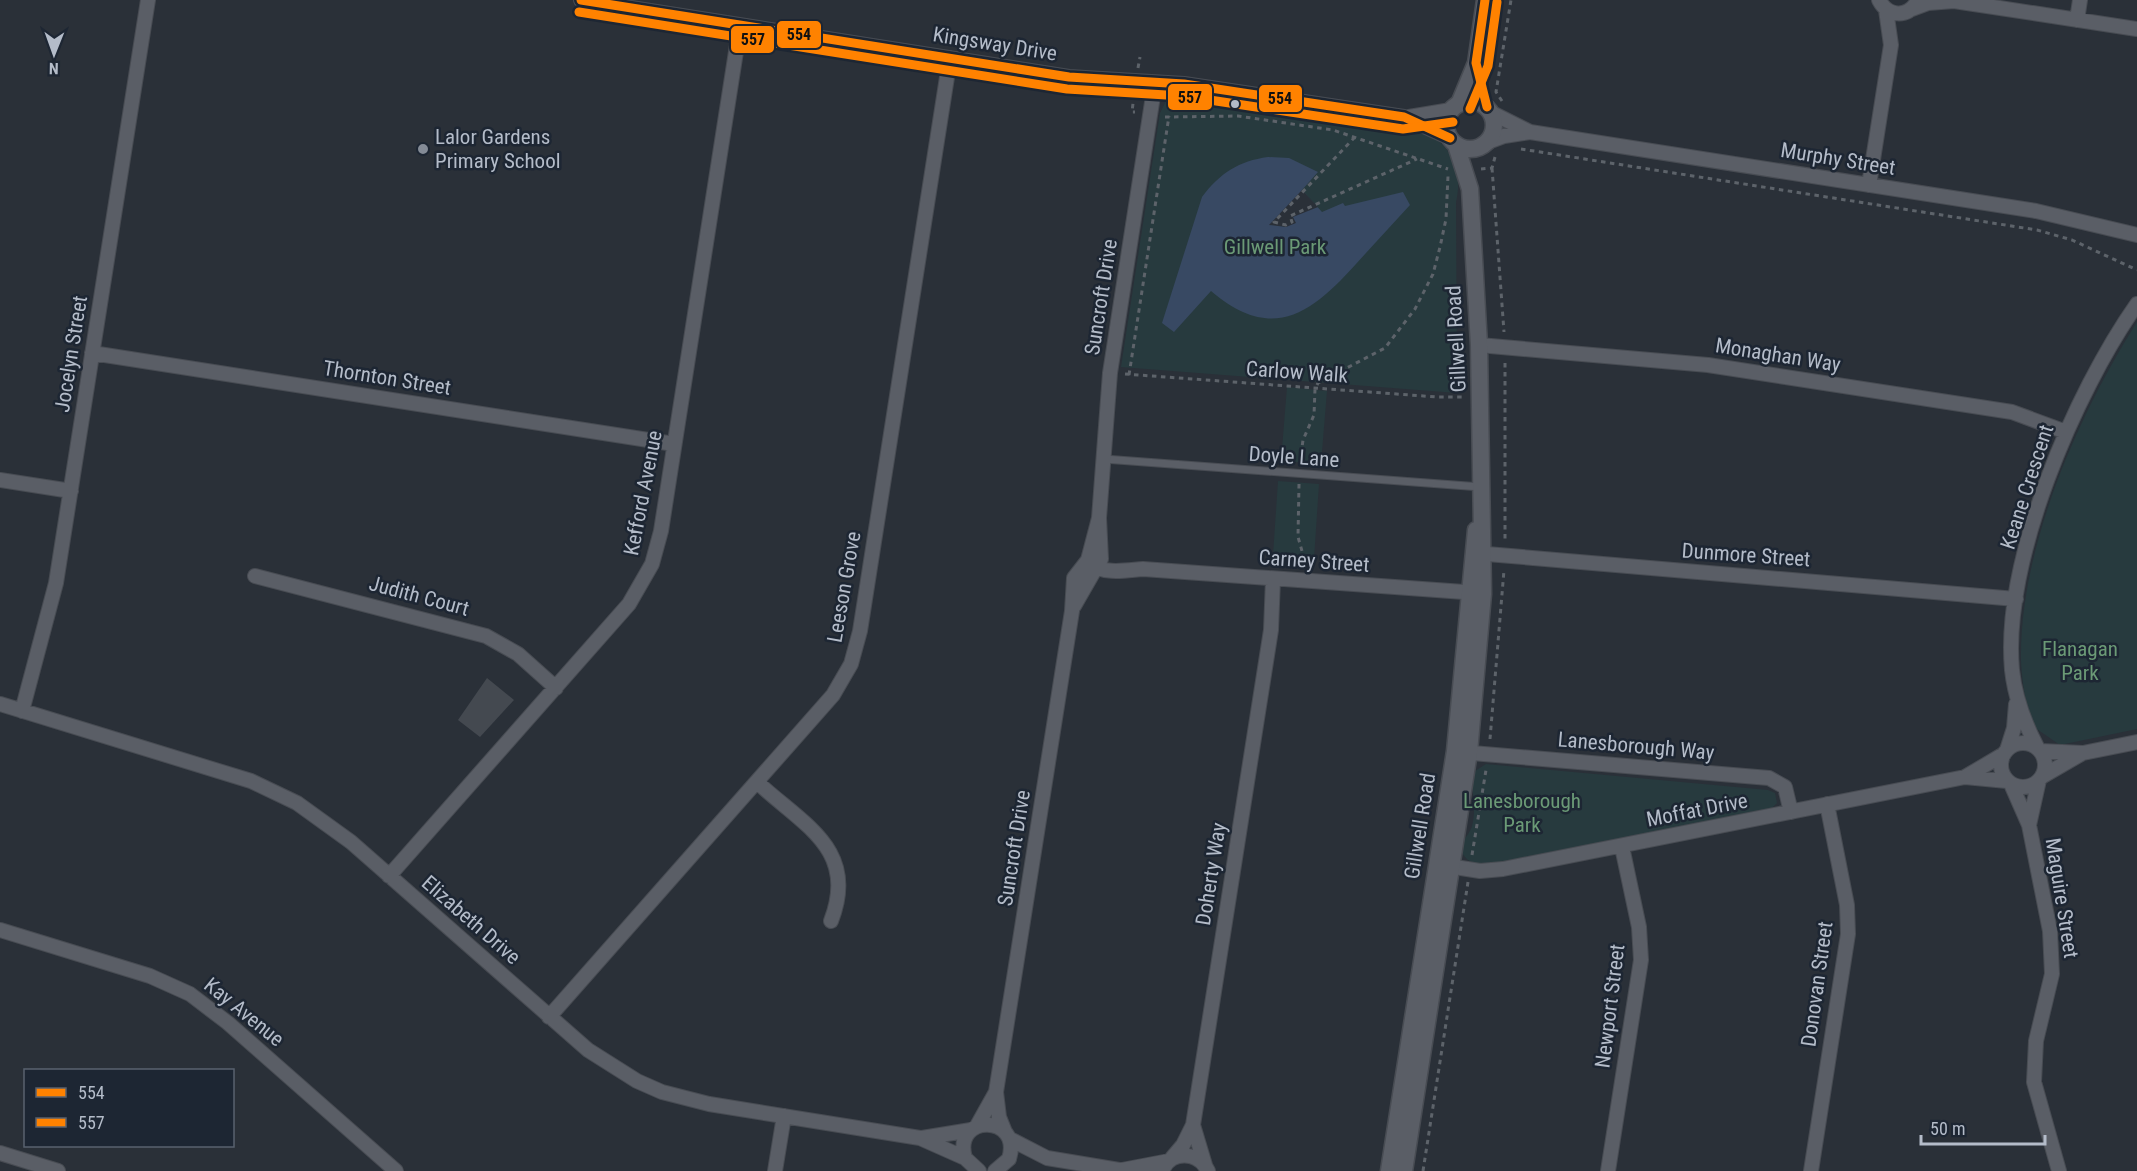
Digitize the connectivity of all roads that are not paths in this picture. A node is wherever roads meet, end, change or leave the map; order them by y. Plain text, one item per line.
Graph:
1 (148, 0) edge
2 (581, 0) edge
3 (1485, 0) edge
4 (2080, 0) edge
5 (1953, 1) edge
6 (1880, 3) edge
7 (1912, 7) edge
8 (2077, 20) junction
9 (740, 26) junction
10 (2137, 29) edge
11 (1891, 45) junction
12 (950, 58) junction
13 (1476, 63) junction
14 (1155, 83) junction
15 (1455, 107) junction
16 (1494, 107) junction
17 (1404, 117) junction
18 (1523, 133) junction
19 (1453, 142) junction
20 (1490, 147) junction
21 (1462, 169) junction
22 (1869, 185) junction
23 (2137, 235) edge
24 (2137, 304) edge
25 (1479, 345) junction
26 (92, 353) junction
27 (2066, 432) junction
28 (674, 444) junction
29 (1104, 459) junction
30 (0, 480) edge
31 (1482, 487) junction
32 (71, 491) junction
33 (1479, 553) junction
34 (1095, 563) junction
35 (255, 576) dead end
36 (1279, 579) junction
37 (1477, 593) junction
38 (2016, 599) junction
39 (556, 687) junction
40 (2017, 699) junction
41 (0, 704) edge
42 (22, 711) junction
43 (2137, 742) edge
44 (2038, 749) junction
45 (1462, 752) junction
46 (2006, 752) junction
47 (2083, 753) junction
48 (1965, 777) junction
49 (2041, 778) junction
50 (756, 782) junction
51 (2009, 782) junction
52 (1827, 804) junction
53 (1791, 812) junction
54 (2029, 825) junction
55 (1623, 847) junction
56 (1444, 866) junction
57 (389, 876) junction
58 (831, 921) dead end
59 (0, 930) edge
60 (549, 1017) junction
61 (996, 1092) junction
62 (784, 1116) junction
63 (1193, 1125) junction
64 (974, 1128) junction
65 (1007, 1136) junction
66 (920, 1138) junction
67 (0, 1153) edge
68 (1047, 1158) junction
69 (1168, 1163) edge
70 (971, 1166) edge
71 (1000, 1169) edge
72 (1207, 1169) edge
73 (1123, 1170) edge
74 (58, 1171) edge
75 (396, 1171) edge
76 (775, 1171) edge
77 (1389, 1171) edge
78 (1404, 1171) edge
79 (1608, 1171) edge
80 (1811, 1171) edge
81 (2059, 1171) edge

1 - 26 street, Jocelyn Street
2 - 9 street, Kingsway Drive
3 - 13 street
4 - 8 street
5 - 7 street
5 - 8 street
6 - 7 street
6 - 11 street
7 - 11 street
8 - 10 street
9 - 12 street, Kingsway Drive
9 - 28 street, Kefford Avenue
11 - 22 street
12 - 14 street, Kingsway Drive
12 - 50 street, Leeson Grove
13 - 15 street
13 - 16 street
14 - 17 street, Kingsway Drive
14 - 29 street, Suncroft Drive
15 - 16 street
15 - 17 street, Kingsway Drive
15 - 19 street
16 - 18 street, Murphy Street
16 - 20 street
17 - 19 street, Kingsway Drive
18 - 20 street, Murphy Street
18 - 22 street, Murphy Street
19 - 20 street
19 - 21 street
20 - 21 street, Gillwell Road
21 - 25 street, Gillwell Road
22 - 23 street, Murphy Street
24 - 27 street, Keane Crescent
25 - 27 street, Monaghan Way
25 - 31 street, Gillwell Road
26 - 28 street, Thornton Street
26 - 32 street, Jocelyn Street
27 - 38 street, Keane Crescent
28 - 39 street, Kefford Avenue
29 - 31 lane, Doyle Lane
29 - 34 street, Suncroft Drive
30 - 32 street
31 - 33 street, Gillwell Road
32 - 42 street, Jocelyn Street
33 - 37 street, Gillwell Road
33 - 38 street, Dunmore Street
34 - 36 street, Carney Street
34 - 61 street, Suncroft Drive
35 - 39 street, Judith Court
36 - 37 street, Carney Street
36 - 63 street, Doherty Way
37 - 45 street, Gillwell Road
38 - 40 street, Keane Crescent
39 - 57 street, Kefford Avenue
40 - 44 street, Keane Crescent
40 - 46 street, Keane Crescent
41 - 42 street, Elizabeth Drive
42 - 57 street, Elizabeth Drive
43 - 47 street
44 - 46 street
44 - 47 street
44 - 49 street
45 - 53 street, Lanesborough Way
45 - 56 street, Gillwell Road
46 - 48 street, Moffat Drive
46 - 51 street
47 - 49 street
48 - 51 street, Moffat Drive
48 - 52 street, Moffat Drive
49 - 51 street
49 - 54 street, Maguire Street
50 - 58 street
50 - 60 street, Leeson Grove
51 - 54 street, Maguire Street
52 - 53 street, Moffat Drive
52 - 80 street, Donovan Street
53 - 55 street, Moffat Drive
54 - 81 street, Maguire Street
55 - 56 street, Moffat Drive
55 - 79 street, Newport Street
56 - 77 street, Gillwell Road
56 - 78 street, Gillwell Road
57 - 60 street, Elizabeth Drive
59 - 75 street, Kay Avenue
60 - 62 street, Elizabeth Drive
61 - 64 street, Suncroft Drive
61 - 65 street, Suncroft Drive
62 - 66 street, Elizabeth Drive
62 - 76 street
63 - 69 street, Doherty Way
63 - 72 street, Doherty Way
64 - 65 street
64 - 66 street, Elizabeth Drive
64 - 70 street, Suncroft Drive
65 - 68 street
65 - 71 street
66 - 70 street, Elizabeth Drive
67 - 74 street
68 - 71 street
68 - 73 street
69 - 72 street
69 - 73 street

